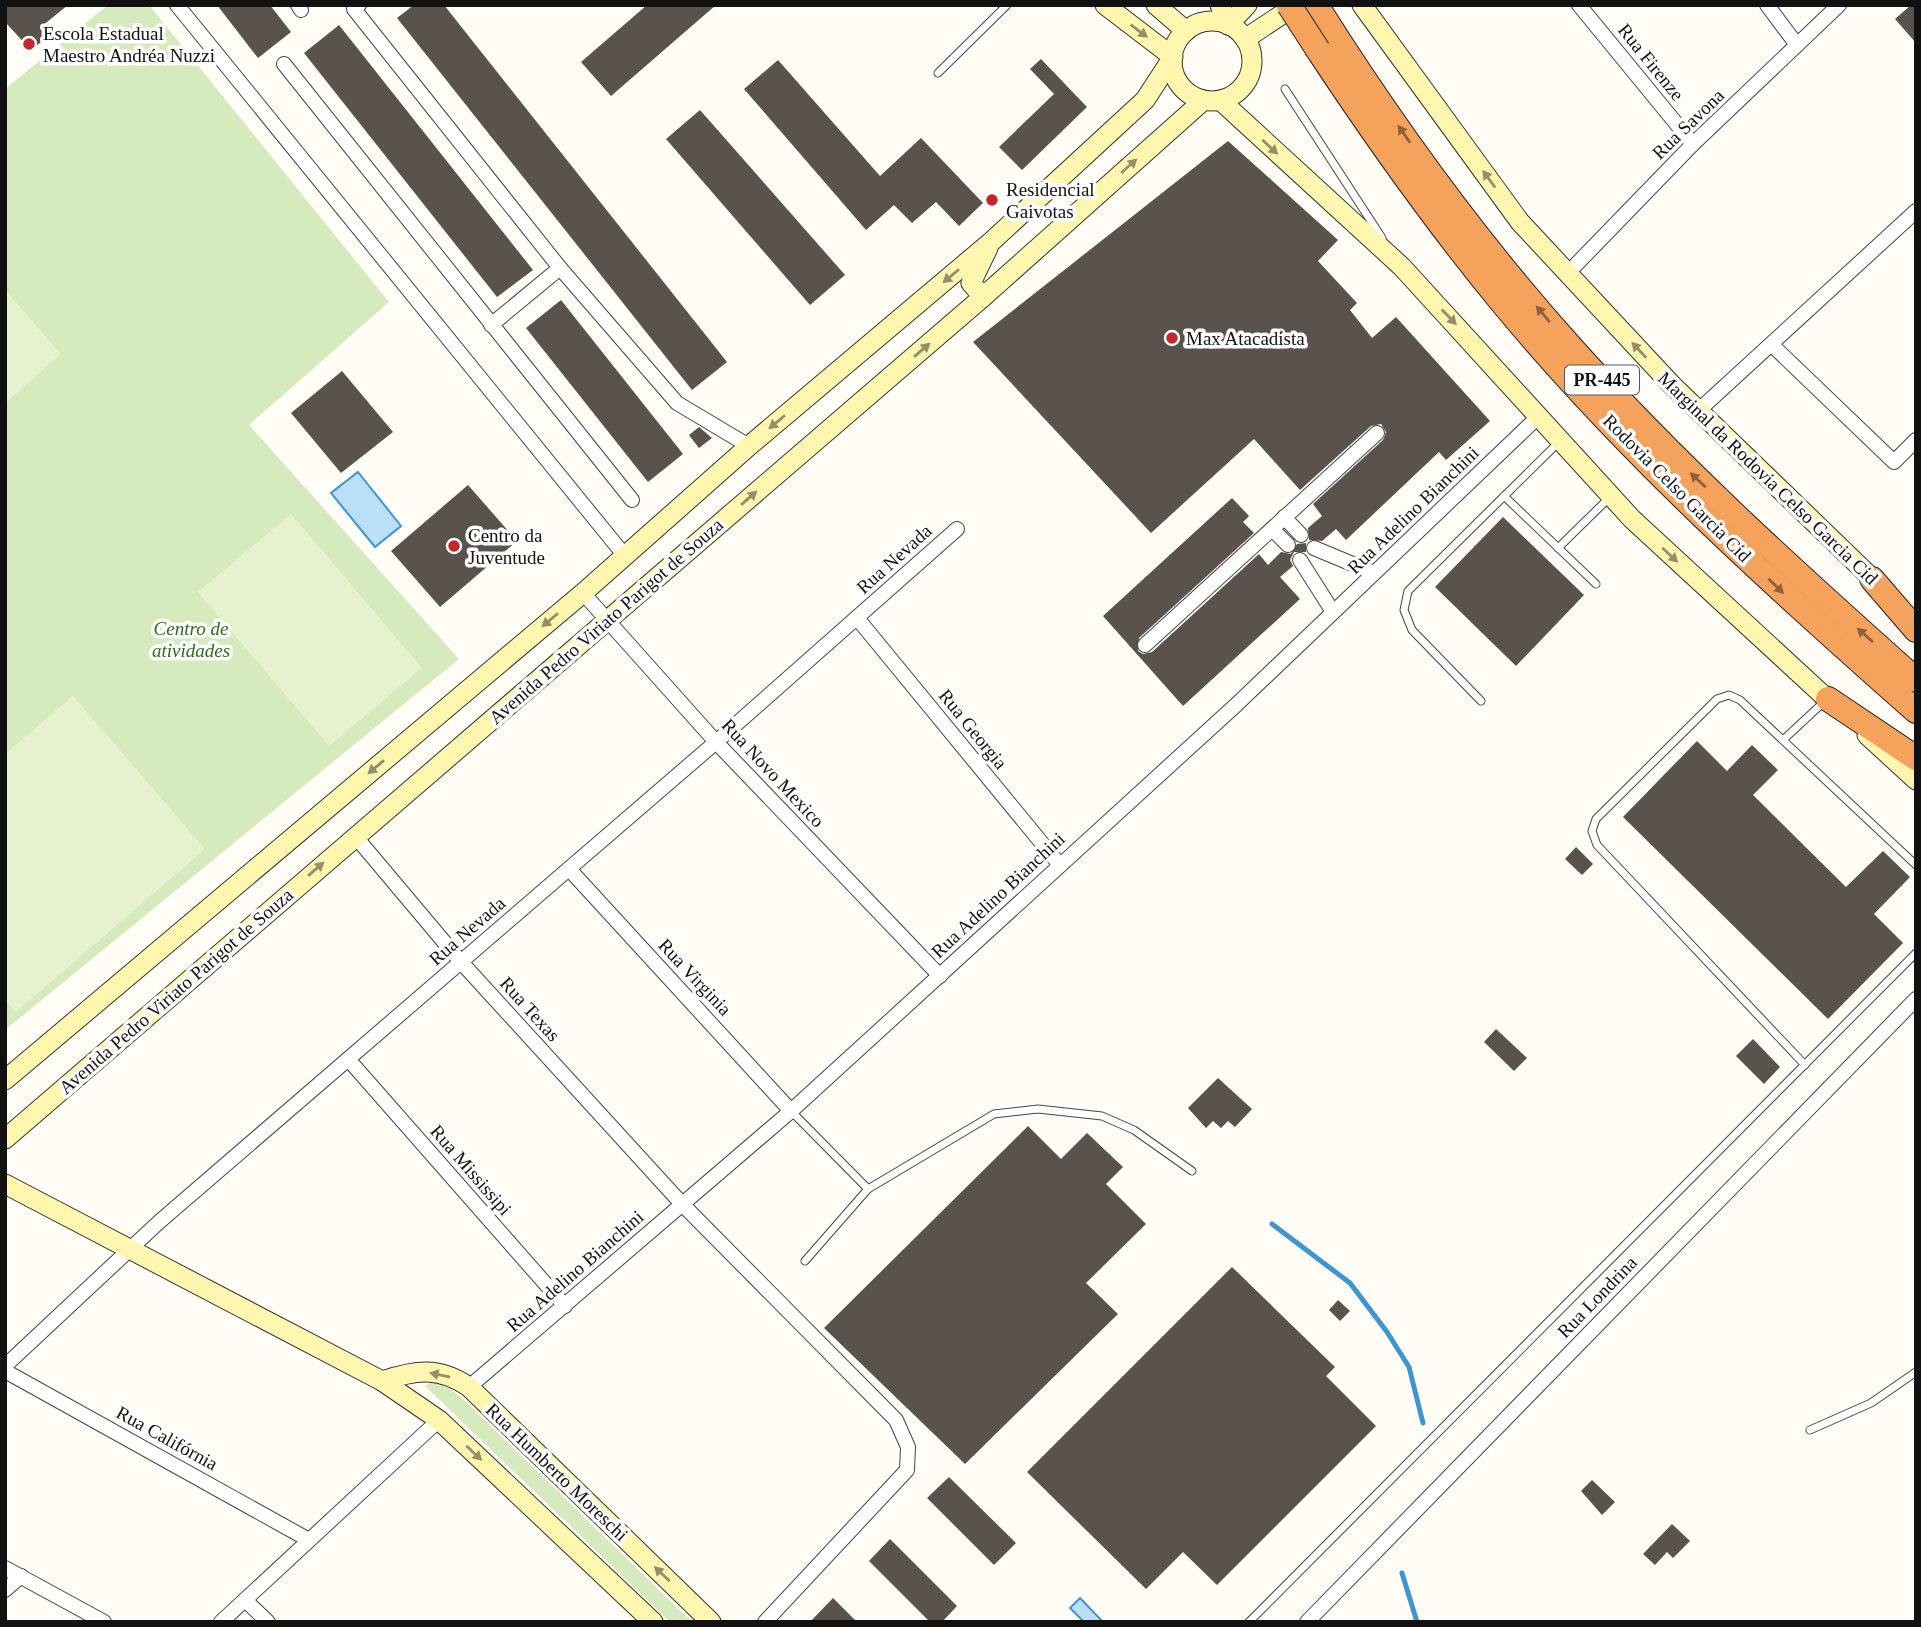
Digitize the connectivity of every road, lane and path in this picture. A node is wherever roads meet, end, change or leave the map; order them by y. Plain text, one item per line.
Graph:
1 (177, 5) edge
2 (359, 5) edge
3 (1007, 5) edge
4 (1105, 5) edge
5 (1156, 5) edge
6 (1220, 5) edge
7 (1247, 5) edge
8 (1289, 5) edge
9 (1296, 5) edge
10 (1316, 5) edge
11 (1362, 5) edge
12 (1579, 5) edge
13 (1767, 5) edge
14 (1839, 5) edge
15 (1228, 25) junction
16 (1186, 31) junction
17 (1245, 39) junction
18 (1327, 43) junction
19 (1797, 45) junction
20 (1172, 57) junction
21 (284, 64) dead end
22 (938, 73) dead end
23 (1285, 89) dead end
24 (1212, 100) junction
25 (1693, 144) junction
26 (1916, 212) edge
27 (992, 241) junction
28 (560, 268) junction
29 (1402, 268) junction
30 (1567, 274) junction
31 (984, 297) junction
32 (491, 325) junction
33 (1771, 344) junction
34 (1698, 411) junction
35 (1539, 416) junction
36 (1377, 433) dead end
37 (1560, 440) junction
38 (1916, 440) edge
39 (749, 446) junction
40 (1504, 496) junction
41 (1611, 496) junction
42 (632, 500) dead end
43 (1284, 517) junction
44 (957, 529) dead end
45 (1272, 529) junction
46 (1301, 535) dead end
47 (1288, 545) dead end
48 (1314, 548) dead end
49 (1558, 548) junction
50 (625, 556) junction
51 (1300, 560) dead end
52 (1374, 573) junction
53 (1872, 579) junction
54 (1596, 584) dead end
55 (583, 593) junction
56 (1333, 612) junction
57 (857, 618) junction
58 (1916, 620) edge
59 (609, 621) junction
60 (1916, 630) edge
61 (1145, 645) dead end
62 (1916, 680) edge
63 (1828, 699) junction
64 (1481, 701) dead end
65 (1916, 711) edge
66 (1783, 740) junction
67 (716, 742) junction
68 (1916, 758) edge
69 (1916, 780) edge
70 (355, 836) junction
71 (1059, 864) junction
72 (1916, 865) edge
73 (569, 869) junction
74 (1916, 953) edge
75 (461, 962) junction
76 (940, 976) junction
77 (1916, 999) edge
78 (348, 1059) junction
79 (1805, 1065) junction
80 (5, 1080) edge
81 (791, 1111) junction
82 (5, 1139) edge
83 (1192, 1171) dead end
84 (5, 1184) edge
85 (868, 1189) junction
86 (682, 1204) junction
87 (132, 1249) junction
88 (805, 1261) dead end
89 (565, 1306) junction
90 (5, 1368) edge
91 (1916, 1372) edge
92 (382, 1381) junction
93 (469, 1387) junction
94 (439, 1420) junction
95 (1810, 1430) dead end
96 (309, 1540) junction
97 (5, 1568) edge
98 (20, 1576) junction
99 (5, 1590) edge
100 (245, 1600) junction
101 (104, 1622) edge
102 (221, 1622) edge
103 (268, 1622) edge
104 (653, 1622) edge
105 (711, 1622) edge
106 (765, 1622) edge
107 (1249, 1622) edge
108 (1307, 1622) edge

1 - 50 street
2 - 28 street
3 - 22 lane
4 -> 20 street
5 - 16 street
6 - 15 street
7 - 15 street
8 - 18 highway, Rodovia Celso Garcia Cid / PR-445, bridge
9 - 17 street
10 - 18 highway, Rodovia Celso Garcia Cid
30 -> 11 street, Marginal da Rodovia Celso Garcia Cid
12 - 25 street, Rua Firenze
13 - 19 street
14 - 19 street, Rua Savona
15 - 16 street
15 - 17 street
16 - 20 street
17 - 24 street
62 -> 18 highway, Rodovia Celso Garcia Cid / PR-445
18 -> 65 highway, Rodovia Celso Garcia Cid / PR-445
19 - 25 street, Rua Savona
20 - 24 street
20 - 27 street, Avenida Pedro Viriato Parigot de Souza
21 - 32 street
23 - 29 lane
24 -> 29 street
31 -> 24 street, Avenida Pedro Viriato Parigot de Souza
25 - 30 street, Rua Savona
26 - 33 street
27 - 31 street
27 -> 39 street, Avenida Pedro Viriato Parigot de Souza
28 - 32 street
28 - 39 street
29 -> 35 street
34 -> 30 street, Marginal da Rodovia Celso Garcia Cid
59 -> 31 street, Avenida Pedro Viriato Parigot de Souza
32 - 42 street
33 - 34 street
33 - 38 street
34 - 53 street, Marginal da Rodovia Celso Garcia Cid
35 - 37 street
35 - 52 street, Rua Adelino Bianchini
36 - 43 street
37 - 40 lane
37 - 41 street
39 - 50 street, Avenida Pedro Viriato Parigot de Souza
40 - 49 lane
40 - 64 lane
41 - 49 lane
41 -> 63 street
43 - 45 street
43 - 46 street
44 - 57 street, Rua Nevada
45 - 47 street
45 - 61 street
48 - 52 street
49 - 54 lane
50 - 55 street, Avenida Pedro Viriato Parigot de Souza
51 - 56 street
52 - 56 street, Rua Adelino Bianchini
53 - 58 street, Marginal da Rodovia Celso Garcia Cid
53 - 60 highway
55 - 59 street, Rua Novo Mexico
55 -> 80 street, Avenida Pedro Viriato Parigot de Souza
56 - 71 street, Rua Adelino Bianchini
57 - 67 street, Rua Nevada
57 - 71 street, Rua Georgia
59 - 67 street, Rua Novo Mexico
59 - 70 street, Avenida Pedro Viriato Parigot de Souza
63 - 66 lane
63 - 68 highway
63 - 69 street
66 - 72 lane
66 - 79 lane
67 - 73 street, Rua Nevada
67 - 76 street, Rua Novo Mexico
70 - 75 street, Rua Texas
82 -> 70 street, Avenida Pedro Viriato Parigot de Souza
71 - 76 street, Rua Adelino Bianchini
73 - 75 street, Rua Nevada
73 - 81 street, Rua Virginia
74 - 79 lane
75 - 78 street, Rua Nevada
75 - 86 street, Rua Texas
76 - 81 street, Rua Adelino Bianchini
77 - 108 street, Rua Londrina
78 - 87 street, Rua Nevada
78 - 89 street, Rua Mississipi
79 - 107 lane
81 - 85 lane
81 - 86 street, Rua Adelino Bianchini
83 - 85 lane
84 - 87 street
85 - 88 lane
86 - 89 street, Rua Adelino Bianchini
86 - 106 street, Rua Texas
87 - 90 street, Rua Nevada
87 - 92 street
89 - 93 street, Rua Adelino Bianchini
90 - 96 street, Rua Califórnia
91 - 95 lane
93 -> 92 street, Rua Humberto Moreschi
92 - 94 street
105 -> 93 street, Rua Humberto Moreschi
94 - 96 street
94 -> 104 street
96 - 100 street
97 - 98 street
98 - 99 street
98 - 101 street
100 - 102 street
100 - 103 street

